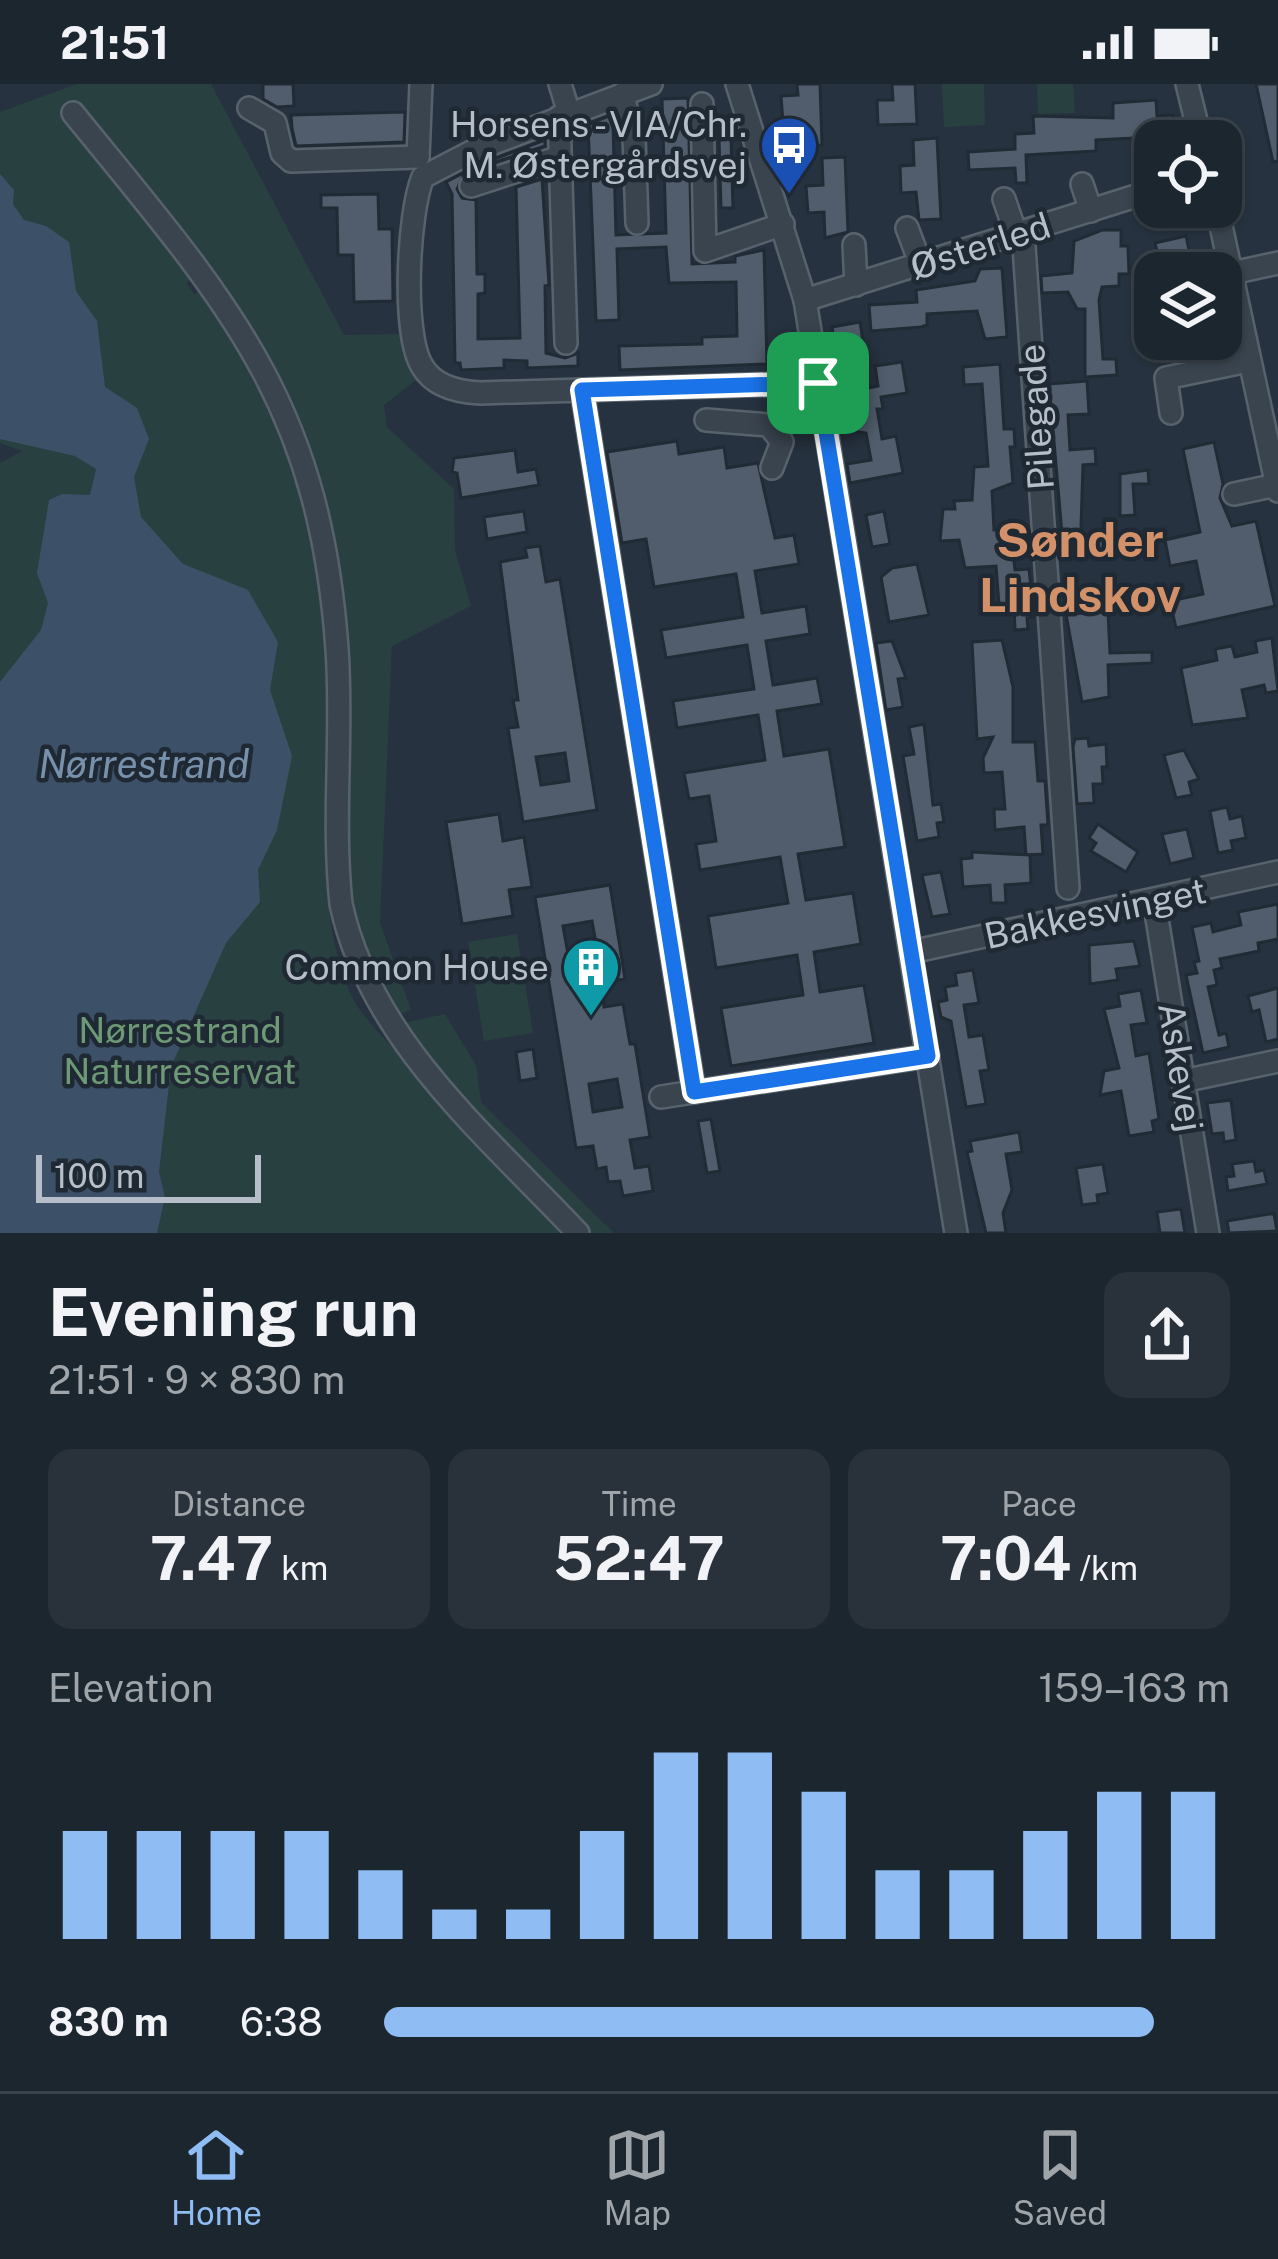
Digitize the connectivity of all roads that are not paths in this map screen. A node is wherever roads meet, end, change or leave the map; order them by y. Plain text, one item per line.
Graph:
1 (421, 84) edge
2 (560, 84) edge
3 (651, 84) edge
4 (737, 84) edge
5 (1186, 84) edge
6 (622, 94) junction
7 (702, 104) dead end
8 (249, 108) dead end
9 (74, 113) dead end
10 (564, 116) junction
11 (1195, 120) edge
12 (489, 145) junction
13 (560, 158) junction
14 (425, 164) junction
15 (501, 174) junction
16 (1082, 184) dead end
17 (471, 186) dead end
18 (1134, 197) edge
19 (1004, 199) dead end
20 (1090, 211) junction
21 (637, 223) dead end
22 (783, 224) junction
23 (907, 228) dead end
24 (1020, 233) junction
25 (854, 245) dead end
26 (1278, 263) edge
27 (921, 265) junction
28 (1242, 271) edge
29 (856, 285) junction
30 (806, 300) junction
31 (1242, 328) edge
32 (566, 343) dead end
33 (1248, 361) junction
34 (818, 383) junction
35 (757, 386) junction
36 (582, 390) junction
37 (1171, 413) dead end
38 (706, 420) dead end
39 (760, 424) junction
40 (772, 468) dead end
41 (1277, 488) edge
42 (1234, 494) dead end
43 (1278, 872) edge
44 (1068, 888) dead end
45 (1154, 900) junction
46 (911, 952) junction
47 (928, 1056) junction
48 (1278, 1061) edge
49 (1183, 1081) junction
50 (694, 1092) junction
51 (661, 1097) dead end
52 (578, 1233) edge
53 (956, 1233) edge
54 (1208, 1233) edge

1 - 14 street
2 - 10 street
3 - 6 street
4 - 22 street
5 - 11 street
6 - 10 street
6 - 21 street
7 - 22 street
8 - 14 street
9 - 52 street
10 - 12 street
10 - 13 street
12 - 14 street
12 - 15 street
13 - 15 street
13 - 32 street
14 - 36 street
15 - 17 street
16 - 20 street
18 - 20 street, Østerled
19 - 24 street, Pilegade
20 - 24 street, Østerled
22 - 30 street
23 - 27 street
24 - 27 street, Østerled
24 - 44 street, Pilegade
25 - 29 street
26 - 28 street
27 - 29 street, Østerled
29 - 30 street, Østerled
30 - 34 street
31 - 33 street
33 - 37 street
33 - 41 street
34 - 35 street
34 - 46 street
35 - 36 street
35 - 39 street
36 - 50 street
38 - 39 street
39 - 40 street
41 - 42 street
43 - 45 street, Bakkesvinget
45 - 46 street, Bakkesvinget
45 - 49 street, Askevej
46 - 47 street
47 - 50 street
47 - 53 street
48 - 49 street
49 - 54 street, Askevej
50 - 51 street

